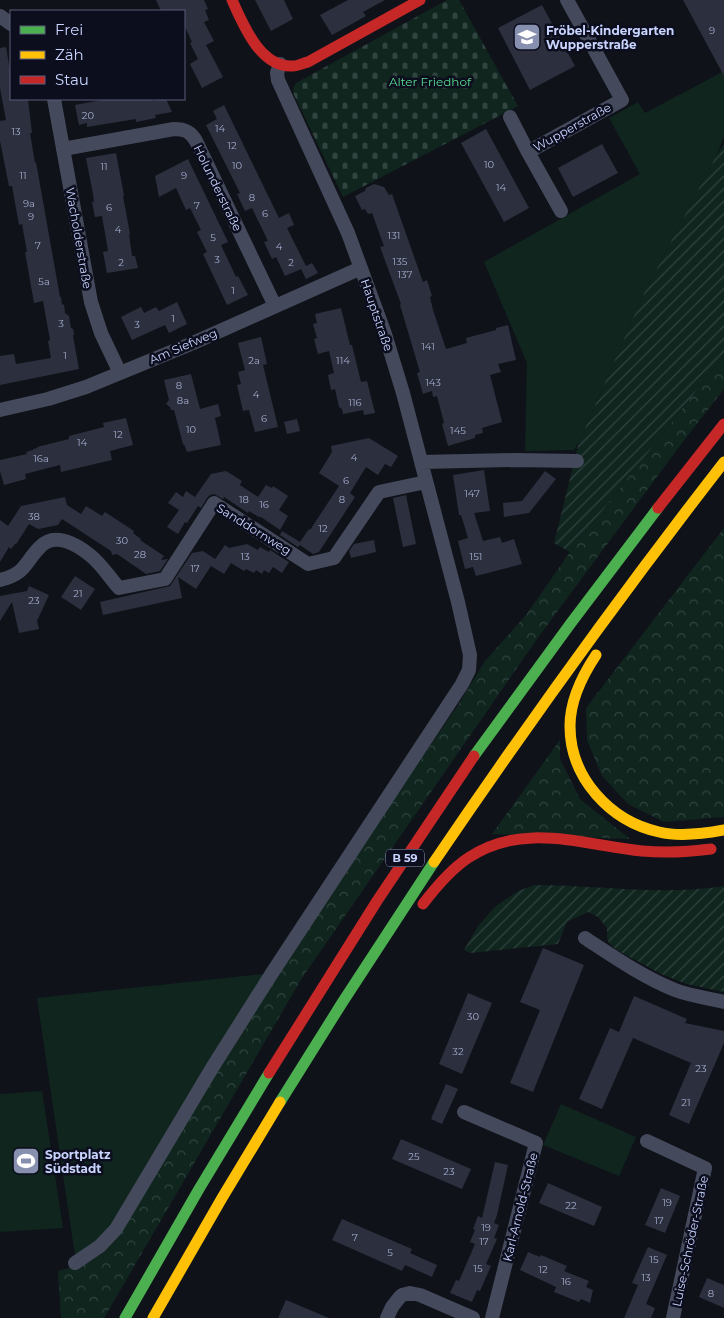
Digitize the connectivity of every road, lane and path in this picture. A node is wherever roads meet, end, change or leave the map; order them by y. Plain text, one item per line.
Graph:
1 (232, 0) edge
2 (420, 0) edge
3 (567, 0) edge
4 (280, 64) junction
5 (54, 100) edge
6 (510, 117) dead end
7 (63, 150) junction
8 (528, 152) junction
9 (561, 211) dead end
10 (362, 268) junction
11 (276, 306) junction
12 (120, 373) junction
13 (0, 410) edge
14 (724, 424) edge
15 (577, 461) dead end
16 (421, 462) junction
17 (724, 462) edge
18 (426, 482) junction
19 (699, 494) junction
20 (677, 542) dead end
21 (0, 580) edge
22 (601, 648) dead end
23 (724, 830) edge
24 (724, 847) edge
25 (419, 910) dead end
26 (585, 938) dead end
27 (369, 981) dead end
28 (724, 1002) edge
29 (341, 1005) junction
30 (464, 1112) dead end
31 (647, 1141) dead end
32 (74, 1263) dead end
33 (125, 1318) edge
34 (153, 1318) edge
35 (387, 1318) edge
36 (473, 1318) edge
37 (492, 1318) edge
38 (673, 1318) edge

1 - 4 main road
2 - 4 main road
3 - 8 street, Wupperstraße
4 - 10 street, Hauptstraße
5 - 7 street, Wacholderstraße
6 - 8 street, Wupperstraße
7 - 11 street, Holunderstraße
7 - 12 street, Wacholderstraße
8 - 9 street, Wupperstraße
10 - 11 street, Am Siefweg
10 - 16 street, Hauptstraße
11 - 12 street, Am Siefweg
12 - 13 street, Am Siefweg
14 - 33 main road, B 59
15 - 16 street
16 - 18 street, Hauptstraße
17 - 19 main road, B 59
18 - 21 street, Sanddornweg
18 - 32 street, Hauptstraße
19 - 20 main road
19 - 29 main road, B 59
22 - 23 main road
24 - 25 main road
26 - 28 street
27 - 29 main road
29 - 34 main road, B 59
30 - 37 street, Karl-Arnold-Straße
31 - 38 street, Luise-Schröder-Straße
35 - 36 street

